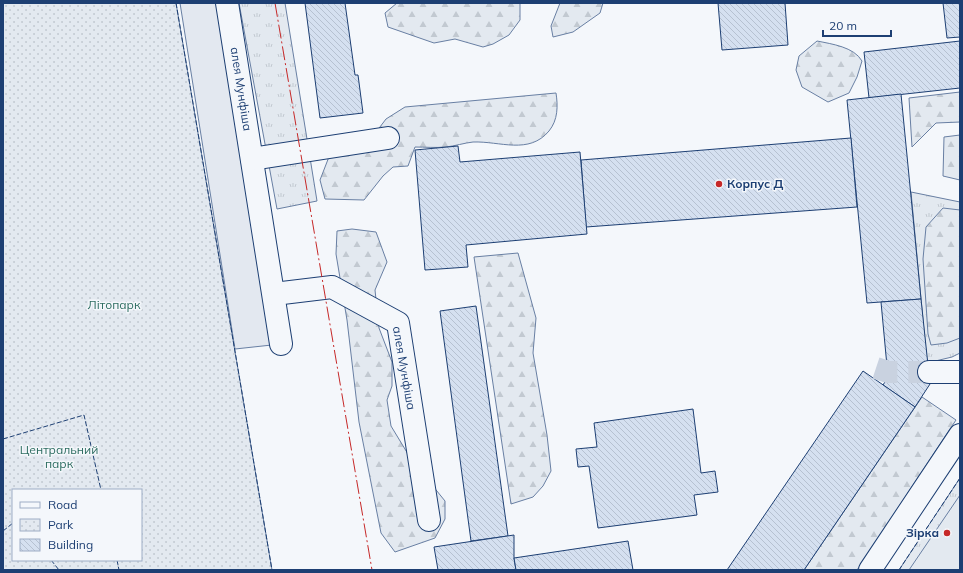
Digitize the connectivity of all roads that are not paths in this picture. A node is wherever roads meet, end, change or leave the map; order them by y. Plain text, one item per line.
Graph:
1 (227, 3) edge
2 (388, 138) dead end
3 (252, 159) junction
4 (274, 294) junction
5 (281, 344) dead end
6 (929, 372) tunnel mouth
7 (960, 372) edge
8 (960, 435) edge
9 (429, 520) dead end
10 (870, 570) edge

1 - 3 street, алея Мунфіша
2 - 3 street
3 - 4 street, алея Мунфіша
4 - 5 street, алея Мунфіша
4 - 9 street, алея Мунфіша
6 - 7 street
8 - 10 street

